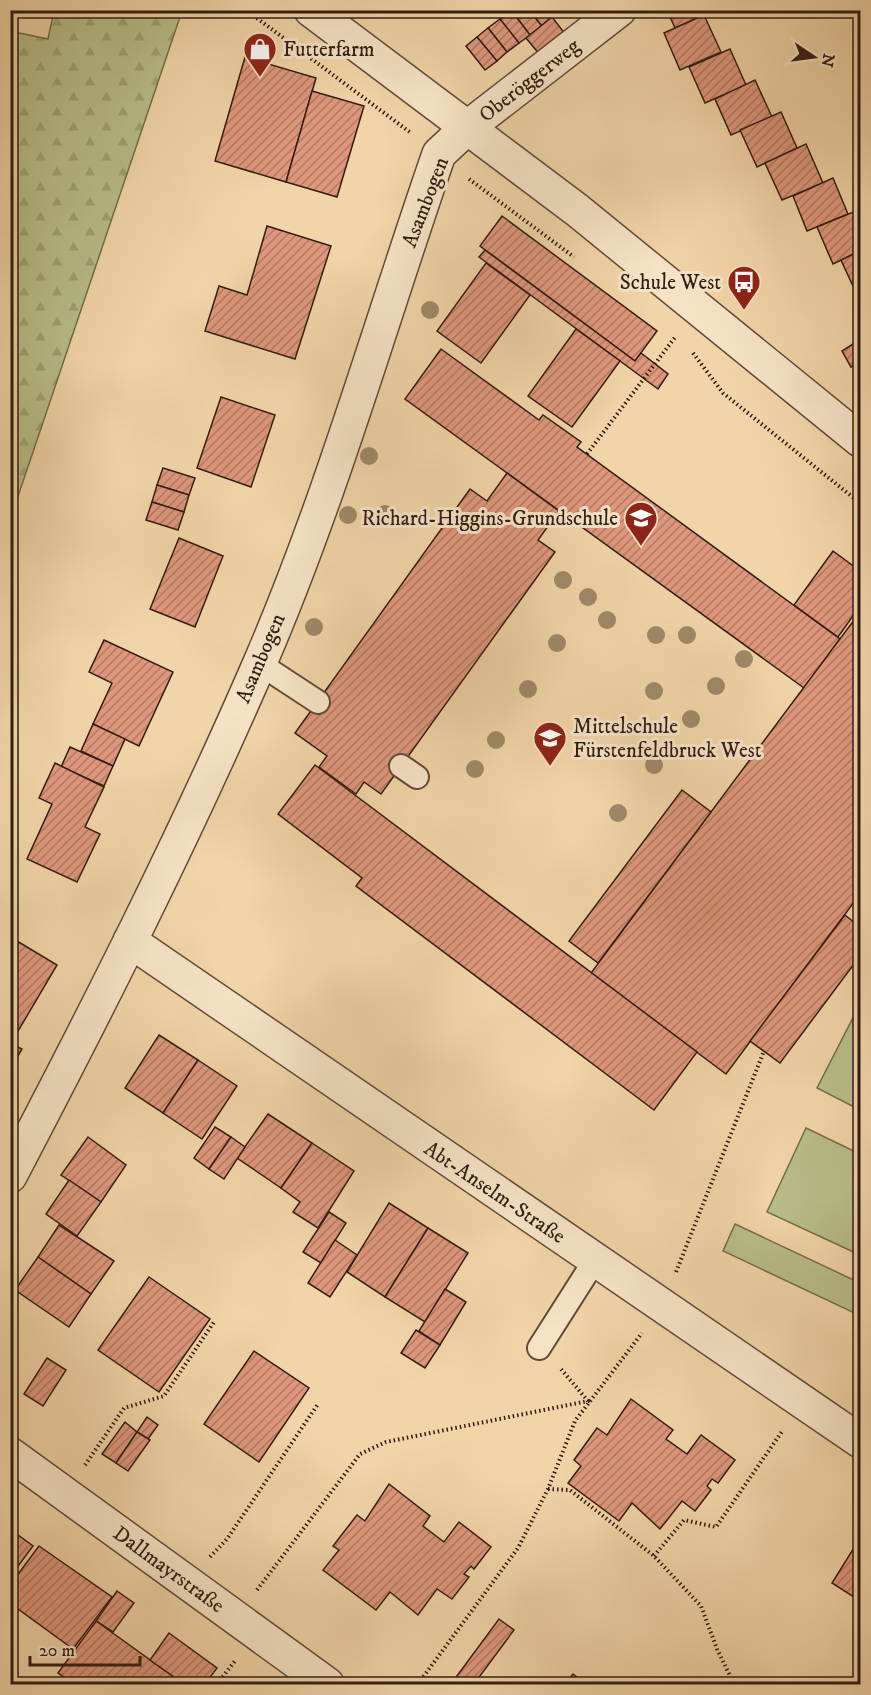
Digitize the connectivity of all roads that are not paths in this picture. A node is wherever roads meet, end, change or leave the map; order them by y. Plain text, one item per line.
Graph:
1 (311, 10) edge
2 (619, 10) edge
3 (468, 127) junction
4 (861, 440) edge
5 (260, 664) junction
6 (318, 702) dead end
7 (130, 941) junction
8 (10, 1176) edge
9 (595, 1260) junction
10 (539, 1348) road end
11 (861, 1441) edge
12 (10, 1454) edge
13 (327, 1684) edge

1 - 3 street
2 - 3 street, Oberöggerweg
3 - 4 street
3 - 5 street, Asambogen
5 - 6 lane
5 - 7 street, Asambogen
7 - 8 street, Asambogen
7 - 9 street, Abt-Anselm-Straße
9 - 10 lane
9 - 11 street, Abt-Anselm-Straße
12 - 13 street, Dallmayrstraße

